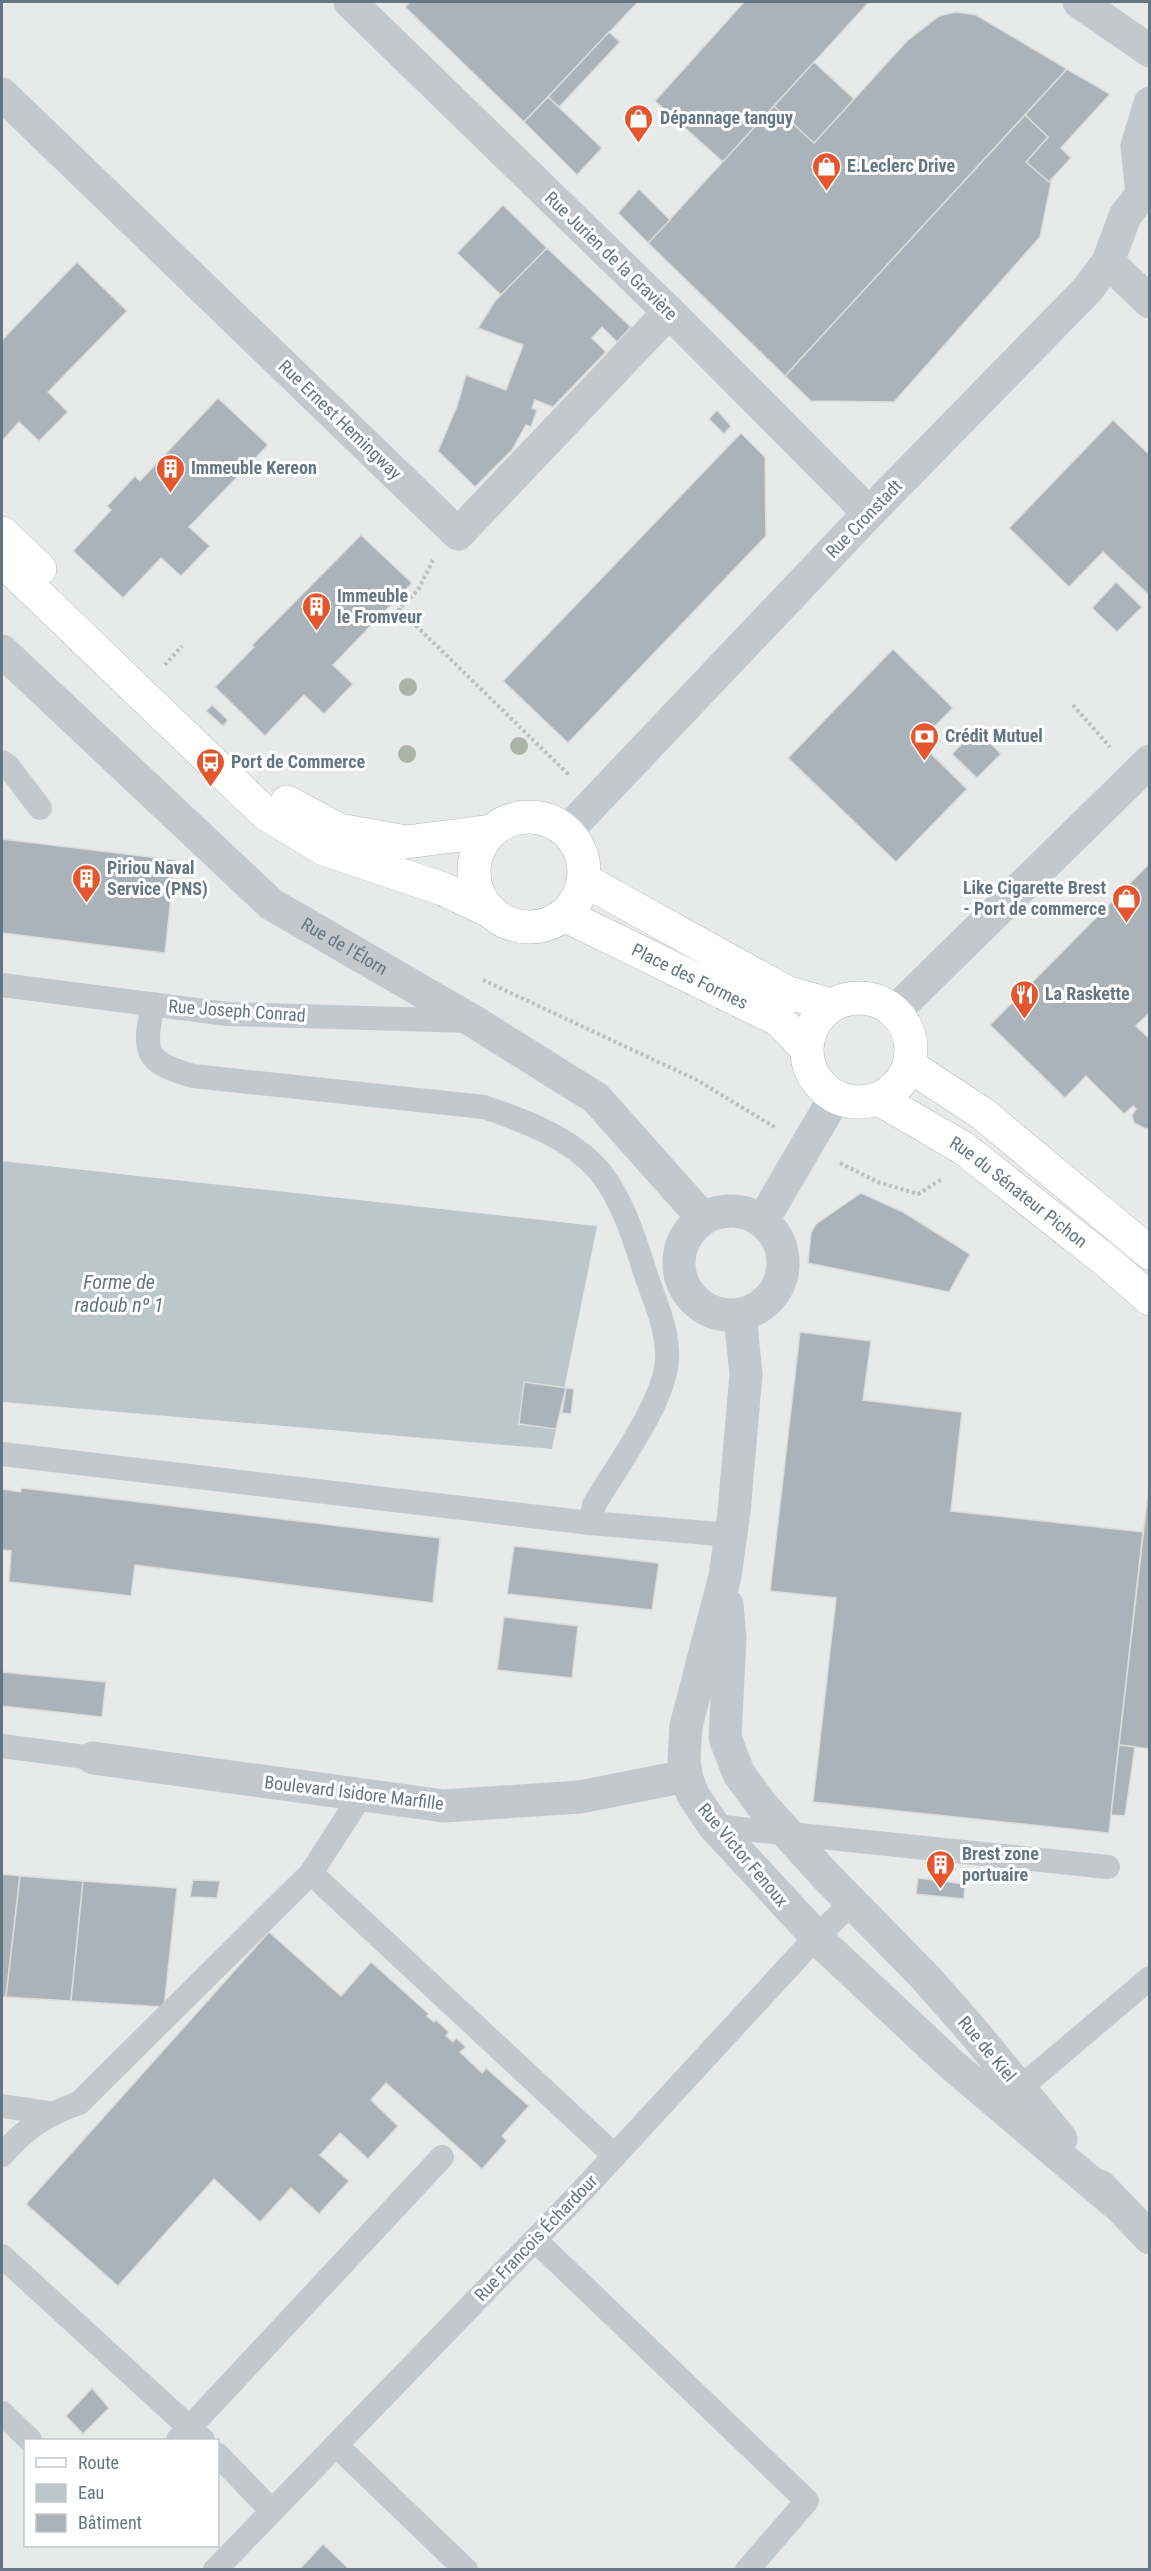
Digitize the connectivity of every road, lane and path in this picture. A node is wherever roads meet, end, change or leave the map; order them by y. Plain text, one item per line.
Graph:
1 (350, 2) edge
2 (1079, 2) edge
3 (1149, 51) edge
4 (2, 94) edge
5 (1149, 103) edge
6 (1147, 190) edge
7 (1108, 262) junction
8 (1149, 302) edge
9 (669, 312) junction
10 (869, 513) junction
11 (2, 533) edge
12 (458, 534) junction
13 (2, 561) edge
14 (182, 646) dead end
15 (2, 651) edge
16 (153, 678) junction
17 (1072, 705) dead end
18 (2, 762) edge
19 (1145, 775) edge
20 (596, 801) junction
21 (40, 808) dead end
22 (492, 831) junction
23 (567, 831) junction
24 (584, 880) junction
25 (492, 912) junction
26 (564, 915) junction
27 (476, 977) dead end
28 (2, 985) edge
29 (153, 1004) junction
30 (831, 1005) junction
31 (895, 1011) junction
32 (473, 1021) junction
33 (806, 1048) junction
34 (910, 1066) junction
35 (835, 1097) junction
36 (879, 1099) junction
37 (806, 1147) junction
38 (918, 1194) dead end
39 (703, 1218) junction
40 (763, 1220) junction
41 (1149, 1253) edge
42 (1149, 1299) edge
43 (740, 1315) junction
44 (2, 1454) edge
45 (590, 1523) junction
46 (730, 1534) junction
47 (725, 1576) junction
48 (2, 1746) edge
49 (93, 1758) joint
50 (686, 1776) junction
51 (362, 1794) junction
52 (714, 1826) junction
53 (787, 1833) junction
54 (1108, 1867) dead end
55 (311, 1873) junction
56 (852, 1902) junction
57 (821, 1942) junction
58 (1149, 1978) edge
59 (1019, 2088) junction
60 (2, 2106) edge
61 (50, 2113) junction
62 (2, 2156) edge
63 (615, 2156) junction
64 (442, 2157) dead end
65 (1114, 2202) junction
66 (1149, 2238) edge
67 (535, 2240) junction
68 (2, 2256) edge
69 (2, 2413) edge
70 (190, 2436) edge
71 (29, 2439) edge
72 (336, 2445) junction
73 (219, 2456) edge
74 (272, 2511) junction
75 (215, 2570) edge
76 (466, 2570) edge
77 (747, 2570) edge

1 - 9 street, Rue Jurien de la Gravière
2 - 3 street
4 - 12 street, Rue Ernest Hemingway
5 - 6 street, Rue Cronstadt
6 - 7 street, Rue Cronstadt
7 - 8 street
7 - 10 street, Rue Cronstadt
9 - 10 street, Rue Jurien de la Gravière
9 - 12 street
10 - 20 street, Rue Cronstadt
11 - 16 main road
12 - 20 path
13 - 25 main road
14 - 16 path
15 - 32 street, Rue de l'Élorn
16 - 22 main road
17 - 19 path
18 - 21 lane
19 - 31 street
20 - 23 street, Rue Cronstadt
22 - 23 main road
22 - 25 main road
23 - 24 main road
24 - 26 main road
24 - 30 main road, Place des Formes
25 - 26 main road
26 - 33 main road, Place des Formes
27 - 37 path
28 - 29 lane, Rue Joseph Conrad
29 - 32 lane, Rue Joseph Conrad
29 - 45 lane
30 - 31 main road
30 - 33 main road
31 - 34 main road
32 - 39 street, Rue de l'Élorn
33 - 35 main road
34 - 36 main road
34 - 41 main road, Rue du Sénateur Pichon
35 - 36 main road
35 - 37 street
36 - 42 main road, Rue du Sénateur Pichon
37 - 38 path
37 - 40 street
39 - 40 street
39 - 43 street
40 - 43 street
43 - 46 street, Rue Victor Fenoux
44 - 45 lane
45 - 46 lane
46 - 47 street, Rue Victor Fenoux
47 - 50 street, Rue Victor Fenoux
47 - 53 street, Rue Victor Fenoux
48 - 49 lane
49 - 51 street, Boulevard Isidore Marfille
50 - 51 street, Boulevard Isidore Marfille
50 - 52 street, Rue Victor Fenoux
51 - 55 lane
52 - 53 lane
52 - 57 street, Rue Victor Fenoux
53 - 54 lane
53 - 56 street, Rue Victor Fenoux
55 - 61 lane
55 - 63 lane
56 - 57 lane, Rue Francois Échardour
56 - 59 street, Rue de Kiel
57 - 63 lane, Rue Francois Échardour
57 - 65 street, Rue de Kiel
58 - 59 lane
59 - 65 street, Rue de Kiel
60 - 61 lane
61 - 62 lane
63 - 67 lane, Rue Francois Échardour
64 - 70 lane
65 - 66 street, Rue de Kiel
67 - 72 lane, Rue Francois Échardour
67 - 77 lane
68 - 70 lane
69 - 71 lane
72 - 74 lane, Rue Francois Échardour
72 - 76 lane
73 - 74 lane
74 - 75 lane, Rue Francois Échardour

